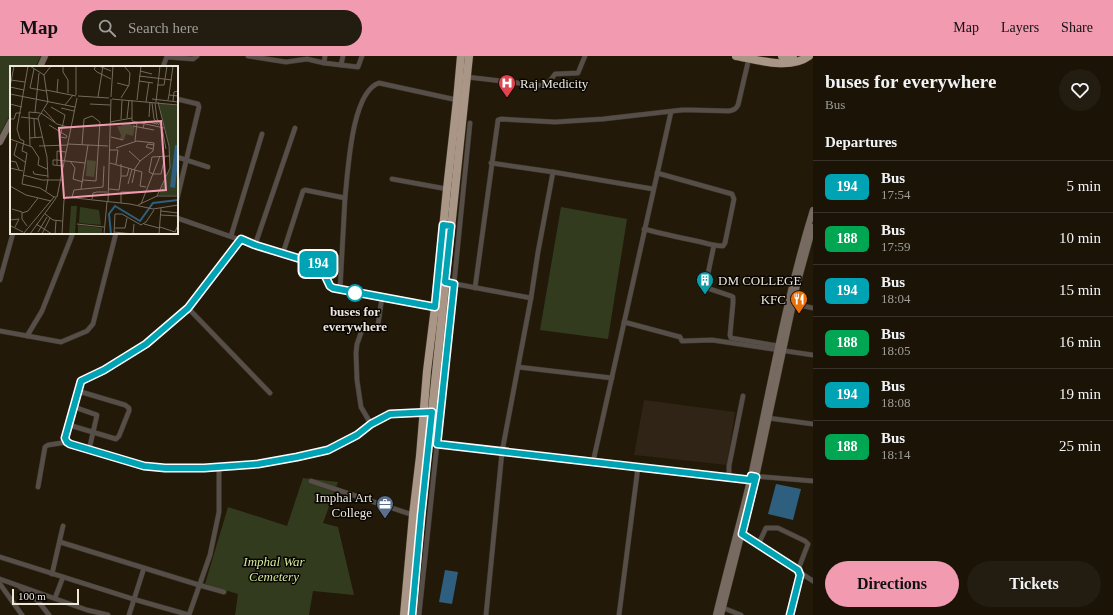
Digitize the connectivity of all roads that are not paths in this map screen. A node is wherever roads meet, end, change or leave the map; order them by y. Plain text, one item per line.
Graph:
1 (45, 56) edge
2 (197, 56) edge
3 (248, 56) edge
4 (325, 56) edge
5 (343, 56) edge
6 (362, 56) edge
7 (461, 56) edge
8 (469, 56) edge
9 (585, 56) edge
10 (736, 56) edge
11 (782, 56) edge
12 (793, 56) edge
13 (809, 56) edge
14 (167, 57) edge
15 (297, 58) edge
16 (749, 58) junction
17 (324, 63) junction
18 (341, 65) junction
19 (40, 66) edge
20 (467, 77) junction
21 (178, 99) edge
22 (457, 100) junction
23 (670, 112) junction
24 (10, 123) edge
25 (470, 123) dead end
26 (295, 128) dead end
27 (262, 134) dead end
28 (0, 142) edge
29 (178, 157) edge
30 (187, 161) junction
31 (491, 163) junction
32 (208, 167) dead end
33 (553, 172) junction
34 (657, 173) junction
35 (392, 179) dead end
36 (447, 189) junction
37 (653, 189) junction
38 (178, 195) edge
39 (345, 198) junction
40 (813, 210) edge
41 (178, 218) edge
42 (447, 226) junction
43 (813, 227) edge
44 (644, 229) junction
45 (13, 234) edge
46 (73, 234) edge
47 (116, 234) edge
48 (231, 236) junction
49 (241, 239) junction
50 (255, 245) junction
51 (714, 245) junction
52 (283, 253) junction
53 (800, 261) junction
54 (0, 280) edge
55 (450, 283) junction
56 (475, 288) junction
57 (340, 290) junction
58 (382, 297) junction
59 (531, 298) junction
60 (794, 304) junction
61 (435, 307) junction
62 (188, 308) junction
63 (813, 308) edge
64 (624, 322) junction
65 (0, 331) edge
66 (27, 336) junction
67 (780, 349) junction
68 (813, 355) edge
69 (518, 367) junction
70 (612, 378) junction
71 (78, 391) junction
72 (270, 392) dead end
73 (743, 396) dead end
74 (74, 407) junction
75 (427, 412) junction
76 (768, 418) junction
77 (69, 424) junction
78 (371, 424) junction
79 (813, 424) edge
80 (93, 432) junction
81 (68, 442) junction
82 (437, 444) junction
83 (89, 450) junction
84 (502, 452) junction
85 (593, 462) junction
86 (219, 466) junction
87 (638, 467) junction
88 (729, 477) junction
89 (752, 478) junction
90 (311, 481) dead end
91 (813, 481) edge
92 (38, 487) dead end
93 (413, 515) junction
94 (64, 526) dead end
95 (742, 534) junction
96 (60, 542) junction
97 (758, 544) junction
98 (0, 557) edge
99 (144, 568) junction
100 (798, 570) junction
101 (52, 574) junction
102 (63, 577) junction
103 (0, 578) edge
104 (813, 581) edge
105 (0, 584) edge
106 (16, 584) junction
107 (199, 585) junction
108 (224, 592) dead end
109 (55, 598) junction
110 (133, 599) junction
111 (720, 607) junction
112 (22, 615) edge
113 (49, 615) edge
114 (108, 615) edge
115 (129, 615) edge
116 (189, 615) edge
117 (404, 615) edge
118 (412, 615) edge
119 (419, 615) edge
120 (486, 615) edge
121 (619, 615) edge
122 (716, 615) edge
123 (721, 615) edge
124 (741, 615) edge
125 (790, 615) edge

1 - 19 main road
2 - 14 street
3 - 15 street
4 - 17 street
5 - 18 street
6 - 18 street
7 - 22 highway
8 - 20 highway
9 - 20 street
10 - 16 highway
11 - 12 highway
13 - 16 highway
15 - 17 street
16 - 23 street
17 - 18 street
20 - 42 highway
21 - 30 street
22 - 36 highway
22 - 39 street
23 - 31 street
23 - 34 street
24 - 28 main road
25 - 55 street
26 - 50 street
27 - 48 street
29 - 30 street
30 - 32 street
30 - 38 street
31 - 33 street
31 - 56 street
33 - 37 street
33 - 59 street
34 - 37 street
34 - 51 street
35 - 36 street
36 - 42 highway
37 - 44 street
39 - 52 street
39 - 57 street
40 - 53 main road
41 - 48 street
42 - 55 highway
42 - 61 highway
43 - 53 main road
44 - 51 street
44 - 64 street
45 - 54 street
46 - 66 street
47 - 66 street
48 - 49 street
49 - 50 street
49 - 62 street
50 - 52 street
51 - 67 street
52 - 57 street
53 - 60 main road
53 - 67 main road
55 - 56 street
55 - 75 highway
55 - 82 street
56 - 59 street
57 - 58 street
58 - 61 street
58 - 78 street
59 - 69 street
60 - 63 street
60 - 67 main road
61 - 75 highway
62 - 71 street
62 - 72 street
64 - 67 street
64 - 70 street
65 - 66 street
67 - 68 street
67 - 76 main road
67 - 89 main road
69 - 70 street
69 - 84 street
70 - 85 street
71 - 74 street
71 - 80 street
73 - 88 street
74 - 77 street
74 - 80 street
75 - 78 street
75 - 93 highway
75 - 118 highway
76 - 79 street
76 - 89 main road
77 - 80 street
77 - 81 street
78 - 86 street
80 - 83 street
81 - 83 street
81 - 92 street
82 - 84 street
82 - 119 street
83 - 86 street
84 - 85 street
84 - 120 street
85 - 87 street
86 - 107 street
87 - 88 street
87 - 121 street
88 - 89 street
89 - 91 street
89 - 95 main road
89 - 111 main road
90 - 93 street
93 - 117 highway
94 - 96 street
95 - 97 street
95 - 111 main road
96 - 99 street
96 - 101 street
97 - 100 street
97 - 100 street
98 - 101 street
99 - 107 street
99 - 110 street
100 - 104 street
100 - 125 street
101 - 102 street
102 - 109 street
102 - 110 street
103 - 106 street
105 - 112 street
106 - 109 street
106 - 113 street
107 - 108 street
107 - 116 street
109 - 114 street
110 - 115 street
110 - 116 street
111 - 122 main road
111 - 123 main road
111 - 124 street

